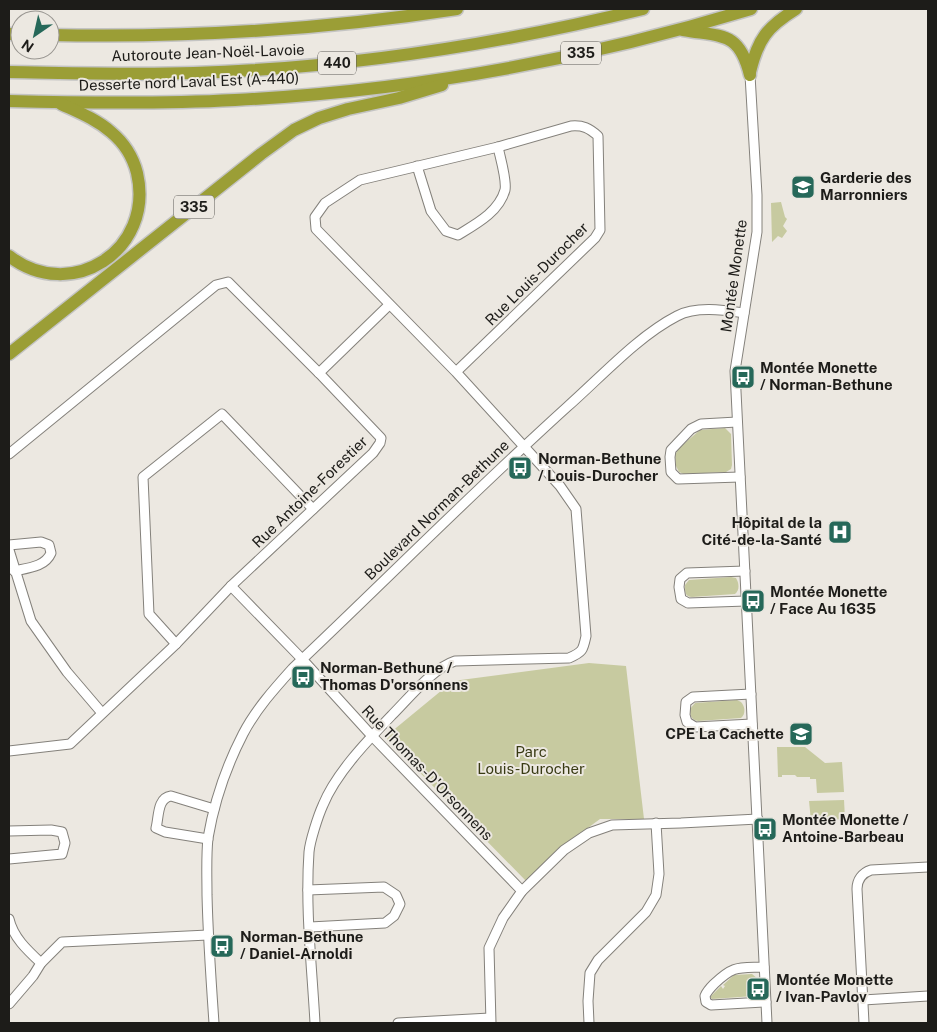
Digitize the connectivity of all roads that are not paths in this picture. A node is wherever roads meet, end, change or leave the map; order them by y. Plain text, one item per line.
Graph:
1 (457, 9) edge
2 (643, 9) edge
3 (751, 9) edge
4 (796, 9) edge
5 (678, 30) junction
6 (60, 35) edge
7 (9, 72) edge
8 (482, 72) junction
9 (750, 74) junction
10 (9, 101) edge
11 (56, 102) junction
12 (498, 147) junction
13 (417, 166) junction
14 (9, 256) edge
15 (389, 304) junction
16 (744, 312) junction
17 (9, 354) edge
18 (456, 372) junction
19 (320, 373) junction
20 (737, 422) junction
21 (524, 446) junction
22 (9, 454) edge
23 (740, 477) junction
24 (313, 509) junction
25 (9, 545) edge
26 (9, 550) edge
27 (14, 571) junction
28 (745, 571) junction
29 (231, 586) junction
30 (746, 601) junction
31 (176, 644) junction
32 (302, 659) junction
33 (751, 694) junction
34 (102, 714) junction
35 (752, 724) junction
36 (372, 736) junction
37 (9, 751) edge
38 (214, 809) junction
39 (758, 819) junction
40 (656, 823) junction
41 (9, 831) edge
42 (208, 839) junction
43 (9, 859) edge
44 (928, 867) edge
45 (308, 890) junction
46 (522, 891) junction
47 (9, 919) edge
48 (310, 927) junction
49 (208, 935) junction
50 (41, 963) junction
51 (764, 968) junction
52 (928, 996) edge
53 (863, 1000) junction
54 (766, 1002) junction
55 (9, 1004) edge
56 (490, 1021) edge
57 (214, 1023) edge
58 (315, 1023) edge
59 (398, 1023) edge
60 (589, 1023) edge
61 (767, 1023) edge
62 (864, 1023) edge

1 - 6 highway, Autoroute Jean-Noël-Lavoie
2 - 7 highway, Autoroute Jean-Noël-Lavoie / 440
3 - 5 highway, Desserte nord Laval Est (A-440) / 335
4 - 9 highway
5 - 8 highway, Desserte nord Laval Est (A-440) / 335
5 - 9 highway
8 - 11 highway, Desserte nord Laval Est (A-440)
8 - 17 highway, 335
9 - 16 street, Montée Monette
10 - 11 highway, Desserte nord Laval Est (A-440)
11 - 14 highway
12 - 13 street, Rue Louis-Durocher
12 - 13 street
12 - 18 street, Rue Louis-Durocher
13 - 15 street, Rue Louis-Durocher
15 - 18 street, Rue Louis-Durocher
15 - 19 street
16 - 20 street, Montée Monette
16 - 21 street, Boulevard Norman-Bethune
18 - 21 street, Rue Louis-Durocher
19 - 22 street, Rue Antoine-Forestier
19 - 24 street, Rue Antoine-Forestier
20 - 23 street, Montée Monette
20 - 23 street
21 - 32 street, Boulevard Norman-Bethune
21 - 36 street, Rue Louis-Durocher
23 - 28 street, Montée Monette
24 - 29 street, Rue Antoine-Forestier
24 - 31 street
25 - 27 street
26 - 27 street
27 - 34 street
28 - 30 street, Montée Monette
28 - 30 street
29 - 31 street, Rue Antoine-Forestier
29 - 32 street, Rue Thomas-D'Orsonnens
30 - 33 street, Montée Monette
31 - 34 street, Rue Antoine-Forestier
32 - 36 street, Rue Thomas-D'Orsonnens
32 - 38 street, Boulevard Norman-Bethune
33 - 35 street, Montée Monette
33 - 35 street
34 - 37 street, Rue Antoine-Forestier
35 - 39 street, Montée Monette
36 - 45 street, Rue Louis-Durocher
36 - 46 street, Rue Thomas-D'Orsonnens
38 - 42 street, Boulevard Norman-Bethune
38 - 42 street
39 - 40 street
39 - 51 street, Montée Monette
40 - 46 street
40 - 60 street
41 - 43 street
42 - 49 street, Boulevard Norman-Bethune
44 - 53 street
45 - 48 street, Rue Louis-Durocher
45 - 48 street
46 - 56 street
47 - 50 street
48 - 58 street, Rue Louis-Durocher
49 - 50 street
49 - 57 street, Boulevard Norman-Bethune
50 - 55 street
51 - 54 street, Montée Monette
51 - 54 street
52 - 53 street
53 - 62 street
54 - 61 street, Montée Monette
56 - 59 street

